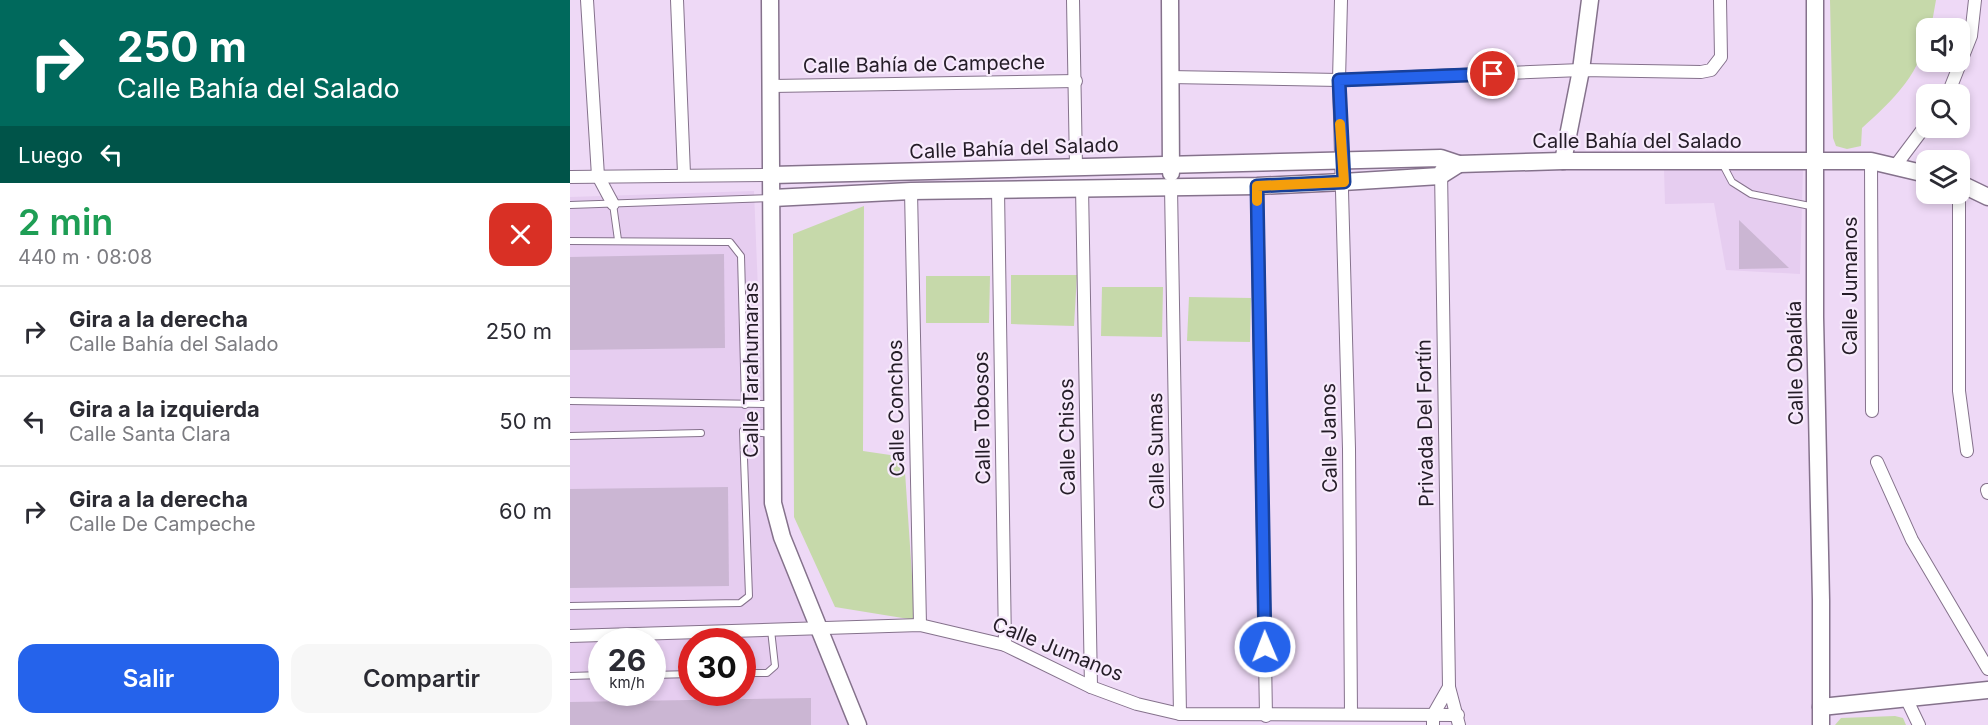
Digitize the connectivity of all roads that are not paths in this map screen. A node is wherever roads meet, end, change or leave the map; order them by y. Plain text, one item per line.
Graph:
1 (587, 0) edge
2 (677, 0) edge
3 (770, 0) edge
4 (1073, 0) edge
5 (1170, 0) edge
6 (1341, 0) edge
7 (1590, 0) edge
8 (1720, 0) edge
9 (1815, 0) edge
10 (1975, 0) edge
11 (1581, 70) junction
12 (1170, 76) junction
13 (1339, 80) junction
14 (1076, 81) junction
15 (1952, 84) edge
16 (772, 86) junction
17 (1916, 138) edge
18 (1563, 161) junction
19 (1871, 161) junction
20 (1341, 162) junction
21 (1721, 162) junction
22 (1816, 162) junction
23 (1172, 164) junction
24 (1896, 165) junction
25 (1076, 167) junction
26 (1441, 167) junction
27 (1916, 171) edge
28 (684, 174) junction
29 (772, 175) junction
30 (598, 176) junction
31 (570, 177) edge
32 (1344, 182) junction
33 (1257, 186) junction
34 (1082, 187) junction
35 (1171, 187) junction
36 (1970, 188) edge
37 (998, 189) junction
38 (911, 191) junction
39 (1987, 195) edge
40 (772, 198) junction
41 (613, 204) junction
42 (1959, 204) edge
43 (570, 206) edge
44 (1816, 208) junction
45 (618, 240) junction
46 (570, 242) edge
47 (570, 401) edge
48 (773, 404) junction
49 (745, 405) junction
50 (1872, 411) dead end
51 (701, 433) dead end
52 (772, 434) junction
53 (570, 436) edge
54 (1967, 452) dead end
55 (1877, 462) dead end
56 (570, 606) edge
57 (920, 625) junction
58 (820, 627) junction
59 (771, 628) junction
60 (570, 636) edge
61 (1005, 645) junction
62 (1988, 669) edge
63 (756, 673) edge
64 (588, 675) edge
65 (570, 676) edge
66 (1091, 687) junction
67 (1449, 687) junction
68 (1988, 690) edge
69 (1906, 700) junction
70 (1821, 707) junction
71 (1180, 714) junction
72 (1351, 714) junction
73 (1266, 716) junction
74 (1433, 720) edge
75 (1459, 720) edge
76 (858, 725) edge
77 (1821, 725) edge
78 (1919, 725) edge

1 - 30 street
2 - 28 street
3 - 16 street, Calle Tarahumaras
4 - 14 street
5 - 12 street
6 - 13 street, Calle Janos
7 - 11 street
8 - 11 street
9 - 22 street, Calle Obaldía
10 - 15 street
11 - 13 street
11 - 18 street
12 - 13 street
12 - 23 street
13 - 20 street, Calle Janos
14 - 16 street, Calle Bahía de Campeche
14 - 25 street
16 - 29 street, Calle Tarahumaras
17 - 24 street
18 - 21 street, Calle Bahía del Salado
18 - 26 street, Calle Bahía del Salado
19 - 22 street, Calle Bahía del Salado
19 - 24 street, Calle Bahía del Salado
19 - 50 street, Calle Jumanos
20 - 23 street, Calle Bahía del Salado
20 - 26 street, Calle Bahía del Salado
20 - 32 street, Calle Janos
21 - 22 street, Calle Bahía del Salado
21 - 44 lane
22 - 44 street, Calle Obaldía
23 - 25 street, Calle Bahía del Salado
23 - 35 street
24 - 27 street, Calle Bahía del Salado
25 - 29 street, Calle Bahía del Salado
26 - 32 street, Calle Bahía del Salado
26 - 67 street, Privada Del Fortín
28 - 29 street, Calle Bahía del Salado
28 - 30 street, Calle Bahía del Salado
29 - 40 street, Calle Tarahumaras
30 - 31 street, Calle Bahía del Salado
30 - 41 street
32 - 33 street, Calle Bahía del Salado
32 - 72 street, Calle Janos
33 - 35 street, Calle Bahía del Salado
33 - 73 street
34 - 35 street, Calle Bahía del Salado
34 - 37 street, Calle Bahía del Salado
34 - 66 street, Calle Chisos
35 - 71 street, Calle Sumas
36 - 39 street
37 - 38 street, Calle Bahía del Salado
37 - 61 street, Calle Tobosos
38 - 40 street, Calle Bahía del Salado
38 - 57 street, Calle Conchos
40 - 41 lane
40 - 48 street, Calle Tarahumaras
41 - 43 lane
41 - 45 lane
42 - 54 street
44 - 70 street, Calle Obaldía
45 - 46 lane
45 - 49 lane
47 - 49 lane
48 - 49 lane
48 - 52 street, Calle Tarahumaras
51 - 53 lane
52 - 56 lane
52 - 58 street, Calle Tarahumaras
55 - 62 street
57 - 58 street, Calle Jumanos
57 - 61 street, Calle Jumanos
58 - 59 street, Calle Jumanos
58 - 76 street, Calle Tarahumaras
59 - 60 street, Calle Jumanos
59 - 63 lane
61 - 66 street, Calle Jumanos
64 - 65 lane
66 - 71 street, Calle Jumanos
67 - 74 street
67 - 75 street, Privada Del Fortín
68 - 69 street
69 - 70 street
69 - 78 street
70 - 77 street, Calle Obaldía
71 - 73 street, Calle Jumanos
72 - 73 street, Calle Jumanos
72 - 74 street, Calle Jumanos
74 - 75 street, Calle Jumanos

